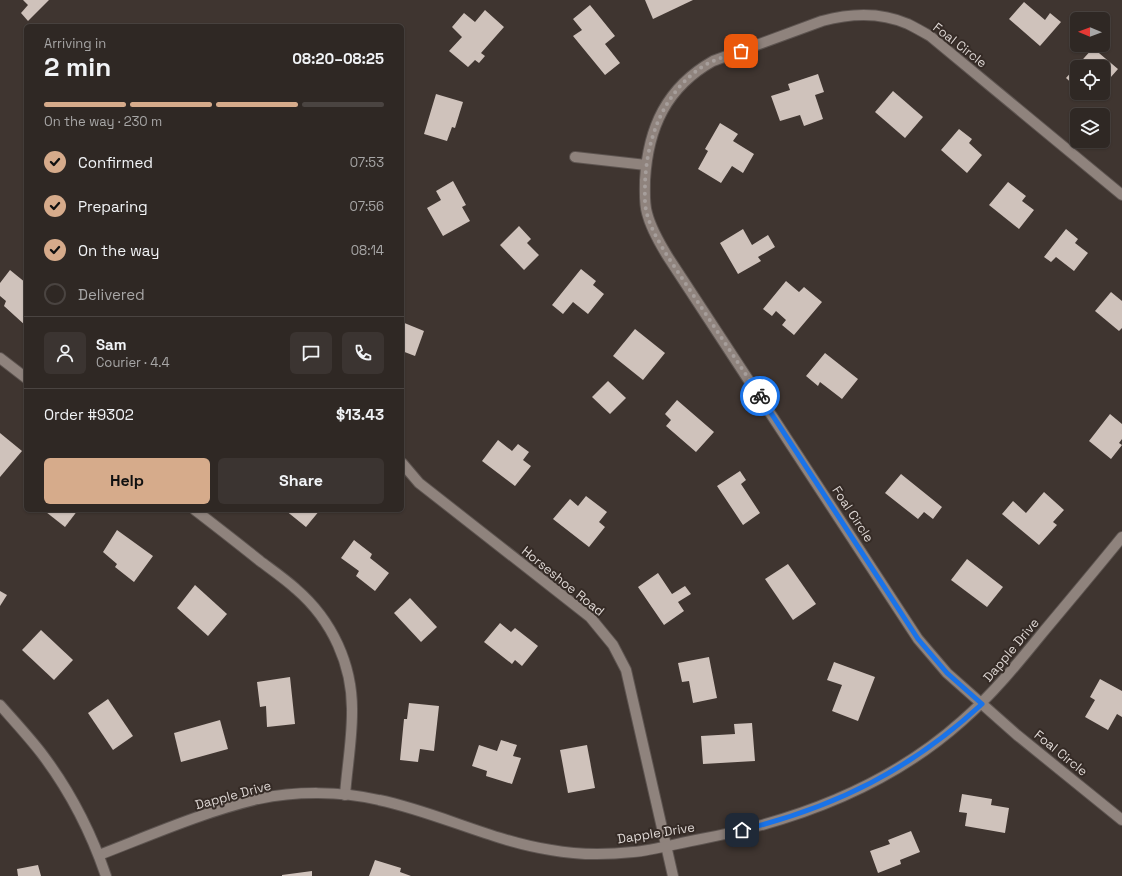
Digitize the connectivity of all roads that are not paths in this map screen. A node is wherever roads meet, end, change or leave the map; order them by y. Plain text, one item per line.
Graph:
1 (575, 157) dead end
2 (646, 165) junction
3 (1122, 195) edge
4 (0, 358) edge
5 (24, 376) edge
6 (404, 465) edge
7 (198, 512) edge
8 (1122, 537) edge
9 (982, 704) junction
10 (0, 705) edge
11 (345, 795) junction
12 (1122, 820) edge
13 (666, 845) junction
14 (99, 855) junction
15 (106, 876) edge
16 (673, 876) edge

1 - 2 street
2 - 3 street, Foal Circle
2 - 9 street, Foal Circle
4 - 5 street
6 - 13 street, Horseshoe Road
7 - 11 street
8 - 9 street, Dapple Drive
9 - 12 street, Foal Circle
9 - 13 street, Dapple Drive
10 - 14 street
11 - 13 street, Dapple Drive
11 - 14 street, Dapple Drive
13 - 16 street, Horseshoe Road
14 - 15 street

